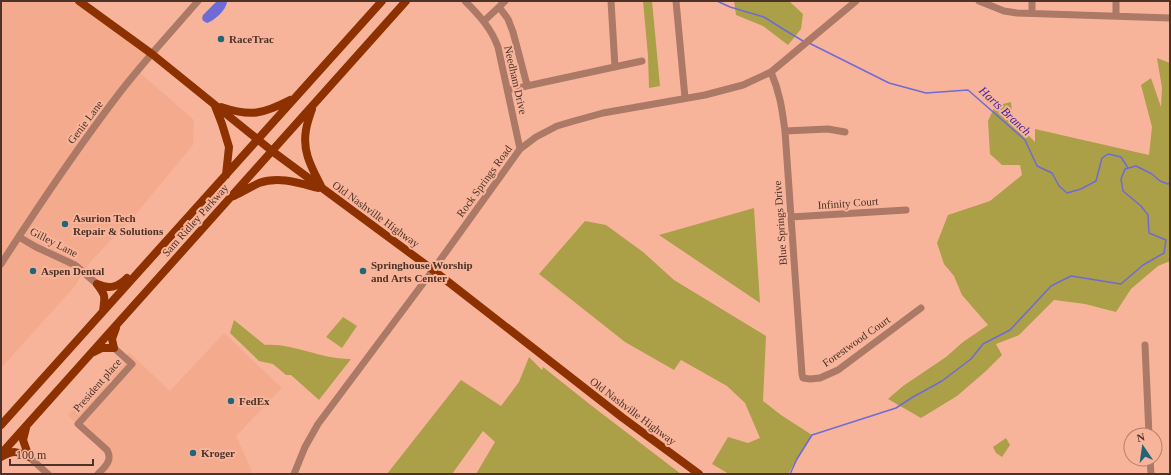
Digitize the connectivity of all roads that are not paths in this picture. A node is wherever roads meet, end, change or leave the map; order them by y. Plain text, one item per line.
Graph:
1 (79, 1) edge
2 (198, 1) edge
3 (382, 1) edge
4 (401, 1) edge
5 (406, 1) edge
6 (465, 1) edge
7 (505, 1) edge
8 (610, 1) edge
9 (676, 1) edge
10 (856, 1) edge
11 (979, 1) edge
12 (1032, 1) edge
13 (1116, 1) edge
14 (499, 7) junction
15 (1032, 13) junction
16 (1116, 16) junction
17 (1170, 18) edge
18 (484, 21) junction
19 (373, 39) junction
20 (152, 54) junction
21 (642, 61) dead end
22 (615, 67) junction
23 (771, 72) junction
24 (527, 85) junction
25 (508, 90) junction
26 (294, 98) junction
27 (685, 98) junction
28 (215, 105) junction
29 (314, 105) junction
30 (785, 131) junction
31 (845, 132) dead end
32 (258, 139) junction
33 (520, 149) junction
34 (272, 151) junction
35 (226, 175) junction
36 (323, 189) junction
37 (230, 199) junction
38 (906, 210) dead end
39 (791, 217) junction
40 (19, 237) junction
41 (1, 264) edge
42 (145, 264) junction
43 (433, 270) junction
44 (97, 284) junction
45 (921, 308) dead end
46 (103, 312) junction
47 (118, 323) junction
48 (1145, 346) dead end
49 (114, 348) junction
50 (90, 354) junction
51 (802, 374) joint
52 (1, 425) edge
53 (27, 425) junction
54 (1149, 427) edge
55 (1, 455) edge
56 (29, 457) junction
57 (48, 474) edge
58 (98, 474) edge
59 (294, 474) edge
60 (699, 474) edge

1 - 20 main road, Old Nashville Highway
2 - 20 street, Genie Lane
3 - 26 main road, Sam Ridley Parkway
4 - 19 main road
5 - 19 main road, Sam Ridley Parkway
6 - 18 street, Needham Drive
7 - 14 street
8 - 22 street
9 - 27 street
10 - 23 street, Rock Springs Road
11 - 15 street
12 - 15 street
13 - 16 street
14 - 18 street
14 - 24 street
15 - 16 street
16 - 17 street
18 - 25 street, Needham Drive
19 - 29 main road, Sam Ridley Parkway
20 - 28 main road, Old Nashville Highway
20 - 40 street, Genie Lane
21 - 22 street
22 - 24 street
23 - 27 street, Rock Springs Road
23 - 30 street, Blue Springs Drive
24 - 25 street
25 - 33 street, Needham Drive
26 - 28 main road
26 - 32 main road, Sam Ridley Parkway
27 - 33 street, Rock Springs Road
28 - 32 main road, Old Nashville Highway
28 - 35 main road
29 - 34 main road, Sam Ridley Parkway
29 - 36 main road
30 - 31 street
30 - 39 street, Blue Springs Drive
32 - 34 main road, Old Nashville Highway
32 - 35 main road, Sam Ridley Parkway
33 - 43 street, Rock Springs Road
34 - 36 main road, Old Nashville Highway
34 - 37 main road, Sam Ridley Parkway
35 - 42 main road, Sam Ridley Parkway
36 - 37 main road
36 - 43 main road, Old Nashville Highway
37 - 47 main road, Sam Ridley Parkway
38 - 39 street, Infinity Court
39 - 51 street, Blue Springs Drive
40 - 41 street, Genie Lane
40 - 44 street, Gilley Lane
42 - 44 main road
42 - 46 main road, Sam Ridley Parkway
43 - 59 street, Rock Springs Road
43 - 60 main road, Old Nashville Highway
44 - 46 main road
45 - 51 street, Forestwood Court
46 - 52 main road, Sam Ridley Parkway
47 - 49 main road
47 - 50 main road, Sam Ridley Parkway
48 - 54 street
49 - 50 main road
49 - 58 street, President place
50 - 53 main road, Sam Ridley Parkway
53 - 55 main road, Sam Ridley Parkway
53 - 56 main road
55 - 56 main road
56 - 57 street

